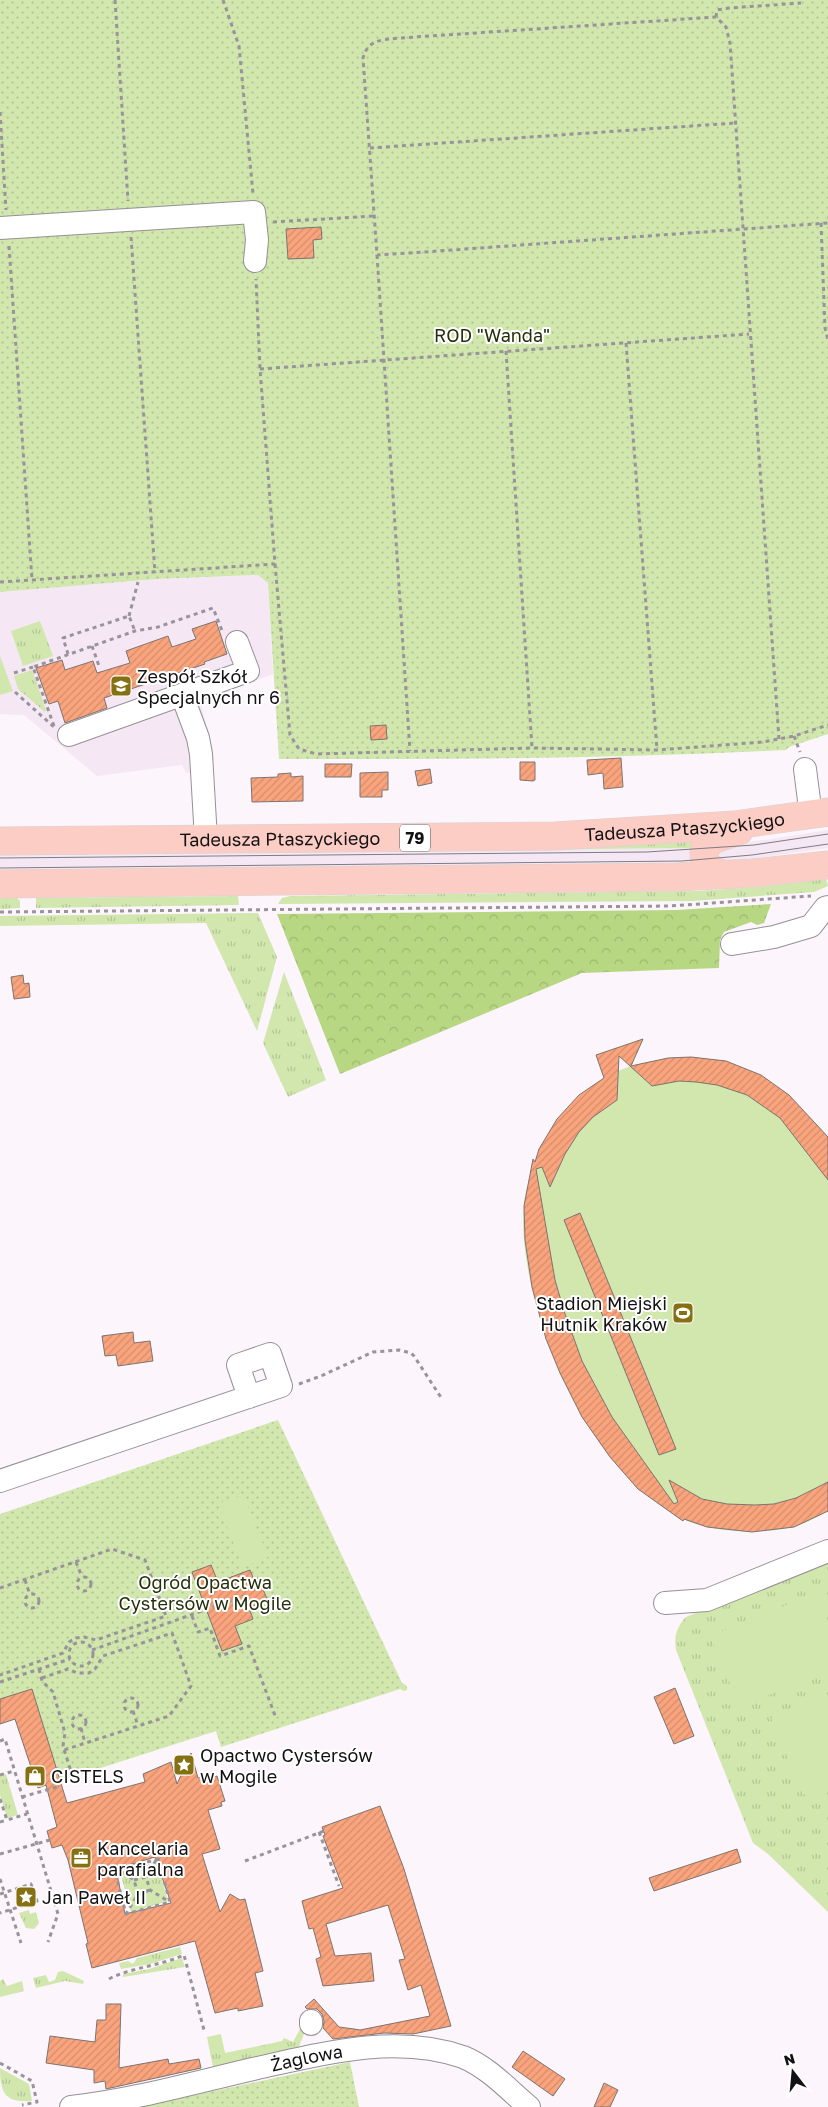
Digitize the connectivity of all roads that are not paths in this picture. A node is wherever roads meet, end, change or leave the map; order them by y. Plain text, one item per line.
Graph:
1 (4, 228) edge
2 (255, 261) road end
3 (237, 642) road end
4 (182, 695) junction
5 (62, 731) road end
6 (805, 769) dead end
7 (819, 814) edge
8 (769, 822) junction
9 (206, 839) junction
10 (0, 841) edge
11 (828, 865) edge
12 (730, 874) junction
13 (0, 884) edge
14 (821, 901) edge
15 (732, 944) dead end
16 (249, 1397) junction
17 (0, 1481) edge
18 (828, 1551) edge
19 (665, 1604) dead end
20 (71, 2107) edge
21 (529, 2107) edge

1 - 2 street
3 - 4 street
4 - 5 street
4 - 9 street
6 - 7 street
7 - 8 main road, Tadeusza Ptaszyckiego / 79
8 - 9 main road, Tadeusza Ptaszyckiego / 79
8 - 12 main road
9 - 10 main road, Tadeusza Ptaszyckiego / 79
11 - 12 main road
12 - 13 main road
14 - 15 street
16 - 16 street
16 - 17 street
18 - 19 street
20 - 21 street, Żaglowa

